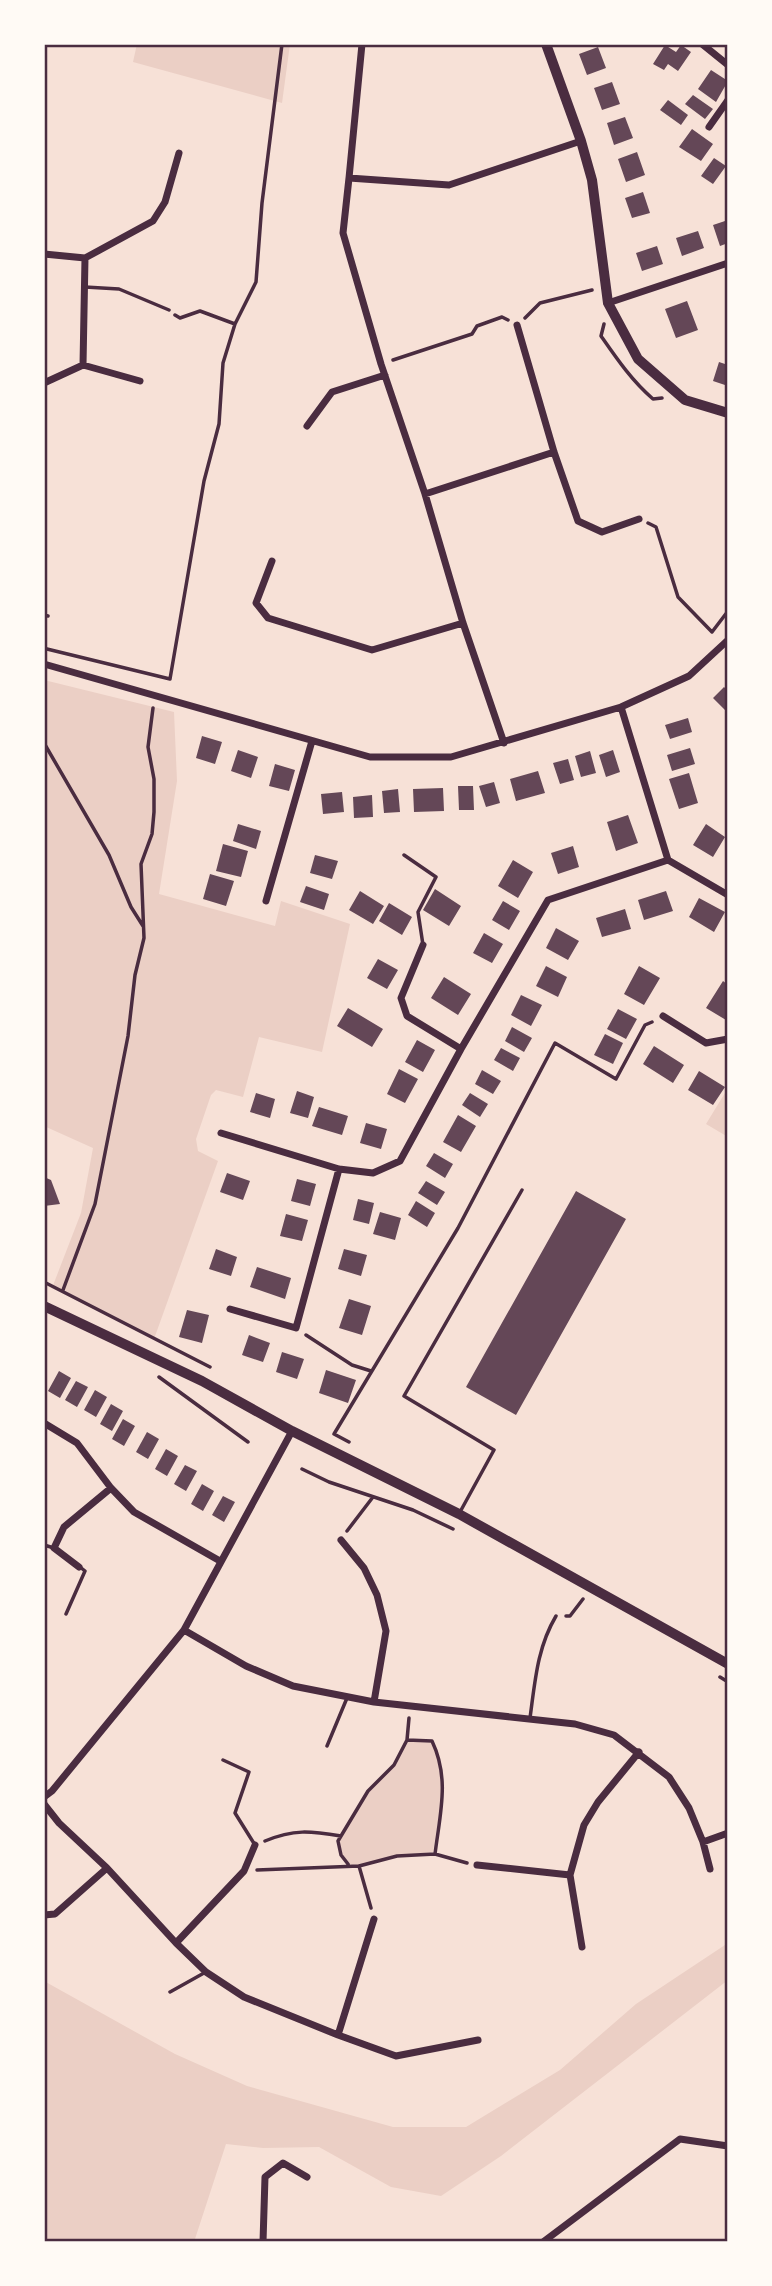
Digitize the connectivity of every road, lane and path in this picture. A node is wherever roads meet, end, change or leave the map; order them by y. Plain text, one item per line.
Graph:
1 (282, 44) edge
2 (362, 44) edge
3 (547, 44) edge
4 (702, 44) edge
5 (728, 65) edge
6 (728, 100) edge
7 (709, 127) dead end
8 (581, 141) junction
9 (179, 153) dead end
10 (349, 178) junction
11 (44, 254) edge
12 (85, 258) junction
13 (728, 263) edge
14 (85, 287) junction
15 (592, 289) dead end
16 (608, 303) junction
17 (169, 310) joint
18 (235, 324) junction
19 (517, 325) junction
20 (381, 364) junction
21 (83, 365) junction
22 (385, 375) junction
23 (140, 381) dead end
24 (44, 383) edge
25 (728, 413) edge
26 (307, 426) dead end
27 (554, 452) junction
28 (425, 494) junction
29 (639, 519) joint
30 (272, 561) dead end
31 (728, 611) edge
32 (463, 623) junction
33 (728, 640) edge
34 (47, 649) dead end
35 (44, 664) edge
36 (153, 703) dead end
37 (621, 707) junction
38 (312, 741) junction
39 (44, 743) edge
40 (504, 743) junction
41 (404, 855) dead end
42 (668, 860) junction
43 (728, 895) edge
44 (266, 901) dead end
45 (144, 927) junction
46 (423, 945) joint
47 (663, 1016) joint
48 (728, 1039) edge
49 (461, 1049) junction
50 (221, 1133) dead end
51 (339, 1169) junction
52 (522, 1190) dead end
53 (44, 1282) edge
54 (63, 1290) junction
55 (44, 1306) edge
56 (230, 1309) dead end
57 (296, 1328) junction
58 (210, 1367) dead end
59 (372, 1371) junction
60 (192, 1400) dead end
61 (44, 1423) edge
62 (292, 1431) junction
63 (248, 1442) dead end
64 (350, 1442) dead end
65 (303, 1469) dead end
66 (110, 1488) junction
67 (373, 1497) junction
68 (459, 1514) junction
69 (457, 1531) dead end
70 (341, 1540) joint
71 (44, 1545) edge
72 (54, 1548) junction
73 (220, 1561) junction
74 (79, 1567) joint
75 (593, 1605) dead end
76 (66, 1614) dead end
77 (556, 1616) joint
78 (184, 1630) junction
79 (728, 1664) edge
80 (717, 1675) dead end
81 (728, 1682) edge
82 (347, 1698) junction
83 (374, 1702) junction
84 (410, 1706) junction
85 (530, 1718) junction
86 (407, 1740) junction
87 (327, 1746) dead end
88 (639, 1752) junction
89 (222, 1760) dead end
90 (44, 1797) edge
91 (44, 1804) edge
92 (728, 1833) edge
93 (341, 1836) junction
94 (702, 1842) junction
95 (255, 1845) junction
96 (435, 1854) junction
97 (348, 1864) junction
98 (477, 1865) joint
99 (359, 1866) junction
100 (107, 1868) junction
101 (710, 1869) dead end
102 (244, 1871) junction
103 (570, 1875) junction
104 (44, 1915) edge
105 (374, 1919) joint
106 (176, 1943) junction
107 (582, 1947) dead end
108 (206, 1972) junction
109 (170, 1992) dead end
110 (338, 2035) junction
111 (478, 2040) dead end
112 (728, 2146) edge
113 (307, 2177) dead end
114 (263, 2242) edge
115 (543, 2242) edge

1 - 18 path
2 - 10 street
3 - 8 street
4 - 5 street
6 - 7 street
8 - 10 street
8 - 16 street
9 - 12 street
10 - 20 street
11 - 12 street
12 - 14 street
13 - 16 street
14 - 17 lane
14 - 21 street
15 - 19 path
16 - 25 street
17 - 18 path
18 - 34 path
19 - 20 path
19 - 27 street
20 - 22 street
21 - 23 street
21 - 24 street
22 - 26 street
22 - 28 street
27 - 28 street
27 - 29 street
28 - 32 street
29 - 31 path
30 - 32 street
32 - 40 street
33 - 37 street
35 - 38 street
36 - 45 path
37 - 40 street
37 - 42 street
38 - 40 street
38 - 44 street
39 - 45 path
41 - 46 lane
42 - 43 street
42 - 49 street
45 - 54 path
46 - 49 street
47 - 48 street
47 - 59 path
49 - 51 street
50 - 51 street
51 - 57 street
52 - 68 lane
53 - 54 path
54 - 58 path
55 - 62 street
56 - 57 street
57 - 59 path
59 - 64 path
60 - 63 path
61 - 66 street
62 - 68 street
62 - 73 street
65 - 67 path
66 - 72 street
66 - 73 street
67 - 69 path
67 - 70 path
68 - 79 street
70 - 83 street
71 - 72 lane
72 - 74 street
73 - 78 street
74 - 76 lane
75 - 77 path
77 - 85 lane
78 - 82 street
78 - 90 street
80 - 81 path
82 - 83 street
82 - 87 lane
83 - 84 street
84 - 85 street
84 - 86 path
85 - 88 street
86 - 93 path
86 - 96 path
88 - 94 street
88 - 103 street
89 - 95 lane
91 - 100 street
92 - 94 street
93 - 95 path
93 - 97 path
94 - 101 street
95 - 102 street
96 - 98 path
96 - 99 path
97 - 99 path
97 - 102 path
98 - 103 street
99 - 105 path
100 - 104 street
100 - 106 street
102 - 106 street
103 - 107 street
105 - 110 street
106 - 108 street
108 - 109 lane
108 - 110 street
110 - 111 street
112 - 115 street
113 - 114 street

